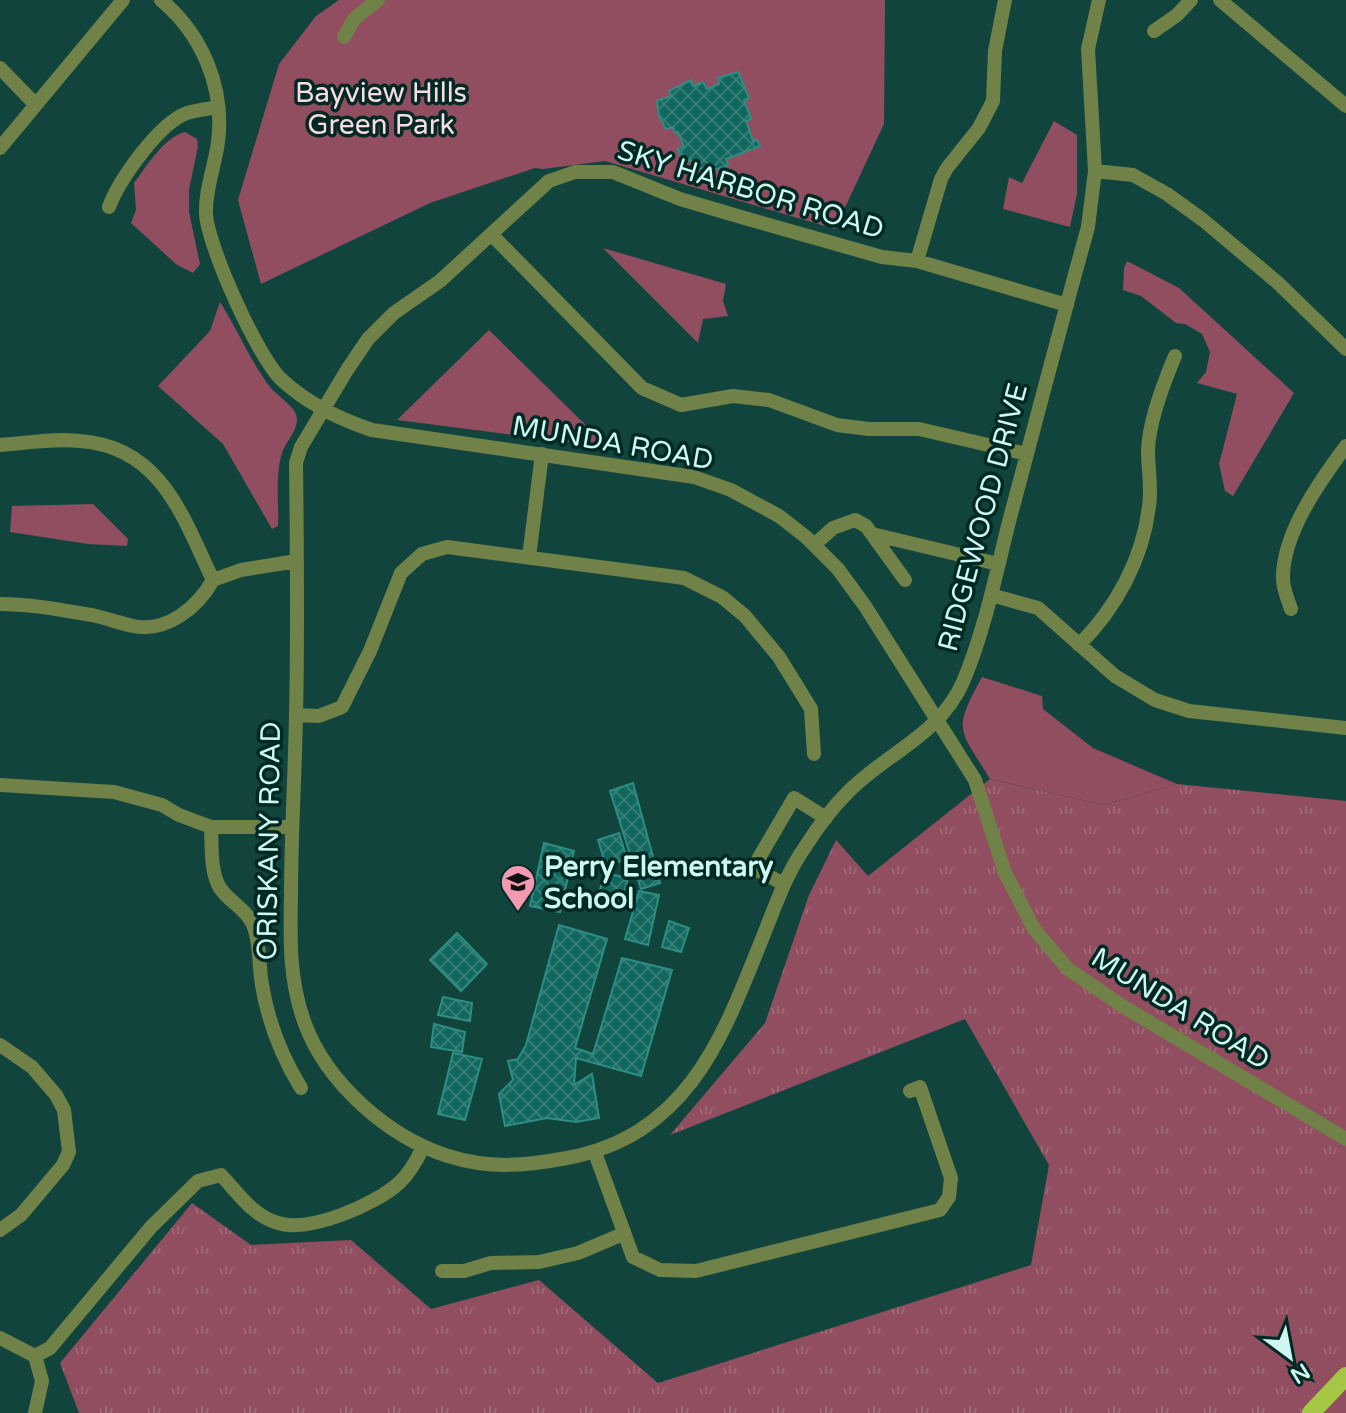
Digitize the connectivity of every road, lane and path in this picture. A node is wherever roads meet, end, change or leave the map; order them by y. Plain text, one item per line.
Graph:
1 (123, 0) edge
2 (161, 0) edge
3 (378, 0) edge
4 (1005, 0) edge
5 (1099, 0) edge
6 (1191, 0) edge
7 (1220, 0) edge
8 (1154, 31) dead end
9 (344, 37) dead end
10 (0, 68) edge
11 (1344, 99) edge
12 (35, 104) junction
13 (218, 107) junction
14 (0, 148) edge
15 (1095, 171) junction
16 (109, 207) dead end
17 (491, 234) junction
18 (917, 261) junction
19 (1067, 305) junction
20 (1346, 349) edge
21 (1175, 356) dead end
22 (323, 410) junction
23 (0, 445) edge
24 (1346, 446) edge
25 (542, 454) junction
26 (1027, 454) junction
27 (872, 534) junction
28 (814, 545) junction
29 (529, 557) junction
30 (297, 561) junction
31 (998, 564) junction
32 (213, 580) junction
33 (905, 580) dead end
34 (991, 595) junction
35 (0, 604) edge
36 (1291, 609) dead end
37 (1079, 645) junction
38 (296, 715) junction
39 (937, 720) junction
40 (1346, 728) edge
41 (814, 754) dead end
42 (0, 785) edge
43 (826, 818) junction
44 (211, 827) junction
45 (291, 827) junction
46 (784, 884) junction
47 (0, 1045) edge
48 (301, 1088) dead end
49 (910, 1091) dead end
50 (1346, 1139) edge
51 (423, 1147) junction
52 (595, 1153) junction
53 (0, 1230) edge
54 (623, 1234) junction
55 (442, 1271) dead end
56 (0, 1338) edge
57 (35, 1356) junction
58 (1346, 1376) edge
59 (35, 1413) edge
60 (1311, 1413) edge

1 - 12 street
2 - 13 street, MUNDA ROAD
3 - 9 street
4 - 18 street
5 - 15 street, RIDGEWOOD DRIVE
6 - 8 street
7 - 11 street
10 - 12 street
12 - 14 street
13 - 16 street
13 - 22 street, MUNDA ROAD
15 - 19 street, RIDGEWOOD DRIVE
15 - 20 street
17 - 18 street, SKY HARBOR ROAD
17 - 22 street, SKY HARBOR ROAD
17 - 26 street
18 - 19 street, SKY HARBOR ROAD
19 - 26 street, RIDGEWOOD DRIVE
21 - 37 street
22 - 25 street, MUNDA ROAD
22 - 30 street, ORISKANY ROAD
23 - 32 street
24 - 36 street
25 - 28 street, MUNDA ROAD
25 - 29 street
26 - 31 street, RIDGEWOOD DRIVE
27 - 28 street
27 - 31 street
27 - 33 street
28 - 39 street, MUNDA ROAD
29 - 38 street
29 - 41 street
30 - 32 street
30 - 38 street, ORISKANY ROAD
31 - 34 street, RIDGEWOOD DRIVE
32 - 35 street
34 - 37 street
34 - 39 street, RIDGEWOOD DRIVE
37 - 40 street
38 - 45 street, ORISKANY ROAD
39 - 43 street, RIDGEWOOD DRIVE
39 - 50 street, MUNDA ROAD
42 - 44 street
43 - 46 street, RIDGEWOOD DRIVE
43 - 46 street
44 - 45 street
44 - 48 street
45 - 51 street, ORISKANY ROAD
46 - 52 street, RIDGEWOOD DRIVE
47 - 53 street
49 - 54 street
51 - 52 street, ORISKANY ROAD
51 - 57 street
52 - 54 street
54 - 55 street
56 - 57 street
57 - 59 street
58 - 60 main road

